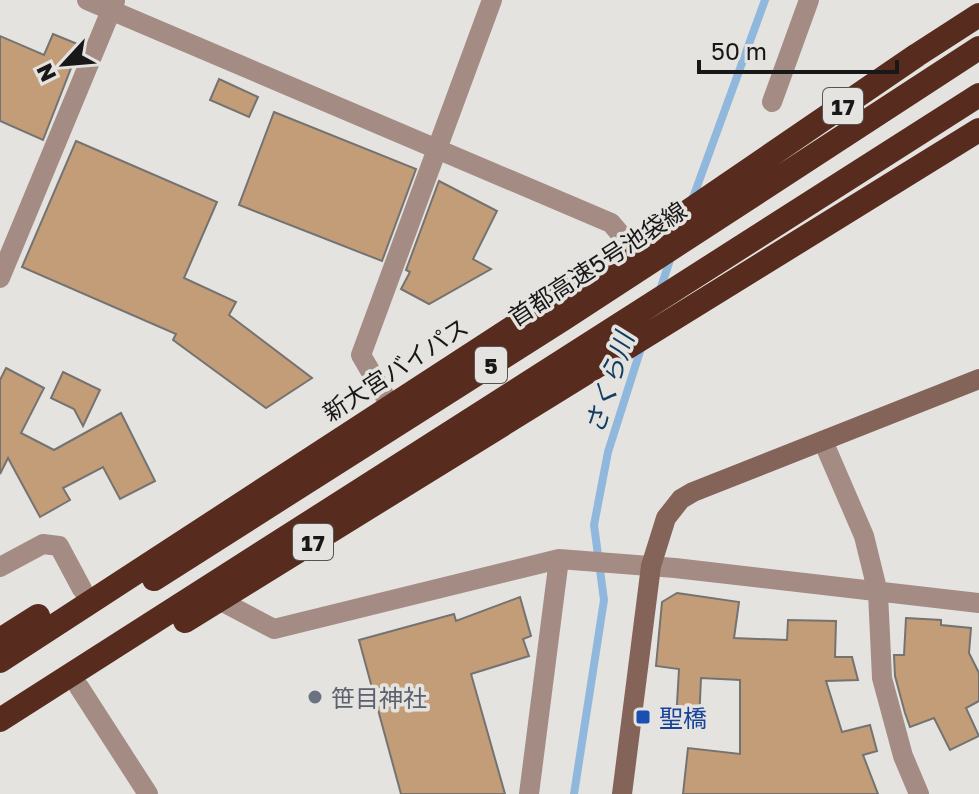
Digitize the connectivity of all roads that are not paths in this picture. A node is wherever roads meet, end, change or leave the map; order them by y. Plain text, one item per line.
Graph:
1 (87, 0) edge
2 (492, 0) edge
3 (809, 0) edge
4 (113, 5) edge
5 (979, 15) edge
6 (979, 48) edge
7 (979, 95) edge
8 (772, 102) dead end
9 (979, 130) edge
10 (437, 149) junction
11 (633, 249) junction
12 (0, 278) edge
13 (979, 379) edge
14 (390, 405) junction
15 (823, 441) junction
16 (243, 502) junction
17 (559, 559) junction
18 (651, 566) junction
19 (0, 567) edge
20 (82, 589) junction
21 (878, 593) junction
22 (219, 600) junction
23 (979, 603) edge
24 (0, 640) edge
25 (0, 661) edge
26 (0, 677) edge
27 (79, 687) junction
28 (0, 720) edge
29 (0, 736) edge
30 (148, 794) edge
31 (529, 794) edge
32 (622, 794) edge
33 (919, 794) edge

1 - 4 street
2 - 10 street
3 - 8 street
4 - 10 street
4 - 12 street
5 - 11 highway, 新大宮バイパス / 17
6 - 26 highway, 首都高速5号池袋線 / 5
7 - 28 highway, 5
9 - 22 highway, 17
10 - 11 street
10 - 14 street
11 - 14 highway, 新大宮バイパス / 17
13 - 15 street
14 - 16 highway, 新大宮バイパス / 17
15 - 18 street
15 - 21 street
16 - 20 highway, 17
16 - 25 highway, 新大宮バイパス / 17
17 - 18 street
17 - 22 street
17 - 31 street
18 - 21 street
18 - 32 street
19 - 20 street
20 - 24 highway, 17
21 - 23 street
21 - 33 street
22 - 27 highway, 17
27 - 29 highway, 17
27 - 30 street

